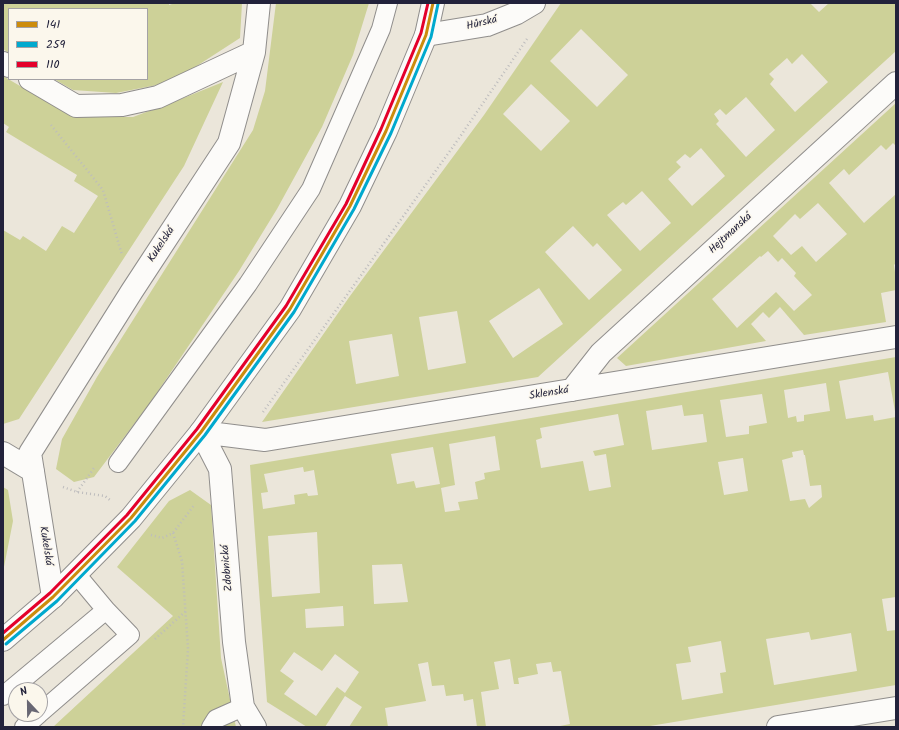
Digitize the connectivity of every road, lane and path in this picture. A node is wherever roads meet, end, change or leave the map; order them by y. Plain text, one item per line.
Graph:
1 (259, 3) edge
2 (388, 3) edge
3 (433, 3) edge
4 (526, 8) edge
5 (426, 35) junction
6 (254, 52) junction
7 (32, 80) edge
8 (896, 83) edge
9 (49, 122) dead end
10 (132, 291) junction
11 (896, 337) edge
12 (572, 390) junction
13 (262, 414) dead end
14 (201, 432) junction
15 (3, 453) edge
16 (118, 463) dead end
17 (33, 471) junction
18 (90, 474) dead end
19 (77, 492) dead end
20 (198, 500) dead end
21 (146, 532) dead end
22 (172, 533) junction
23 (76, 574) junction
24 (53, 597) junction
25 (106, 610) junction
26 (3, 640) edge
27 (3, 696) edge
28 (48, 706) edge
29 (243, 707) junction
30 (896, 708) edge
31 (183, 727) edge
32 (210, 727) edge
33 (255, 727) edge
34 (778, 727) edge

1 - 6 street, Kukelská
2 - 16 lane
3 - 5 street
4 - 5 street, Hůrská
4 - 13 path
5 - 14 street
6 - 7 street
6 - 10 street, Kukelská
8 - 12 street, Hejtmanská
9 - 10 path
10 - 17 street, Kukelská
11 - 12 street, Sklenská
12 - 14 street, Sklenská
14 - 23 street
14 - 29 street, Zdobnická
15 - 17 street
17 - 24 street, Kukelská
18 - 19 path
20 - 22 path
21 - 22 path
22 - 31 path
23 - 24 street
23 - 25 lane
24 - 26 street
25 - 27 lane
25 - 28 lane
29 - 32 lane
29 - 33 street
30 - 34 street

